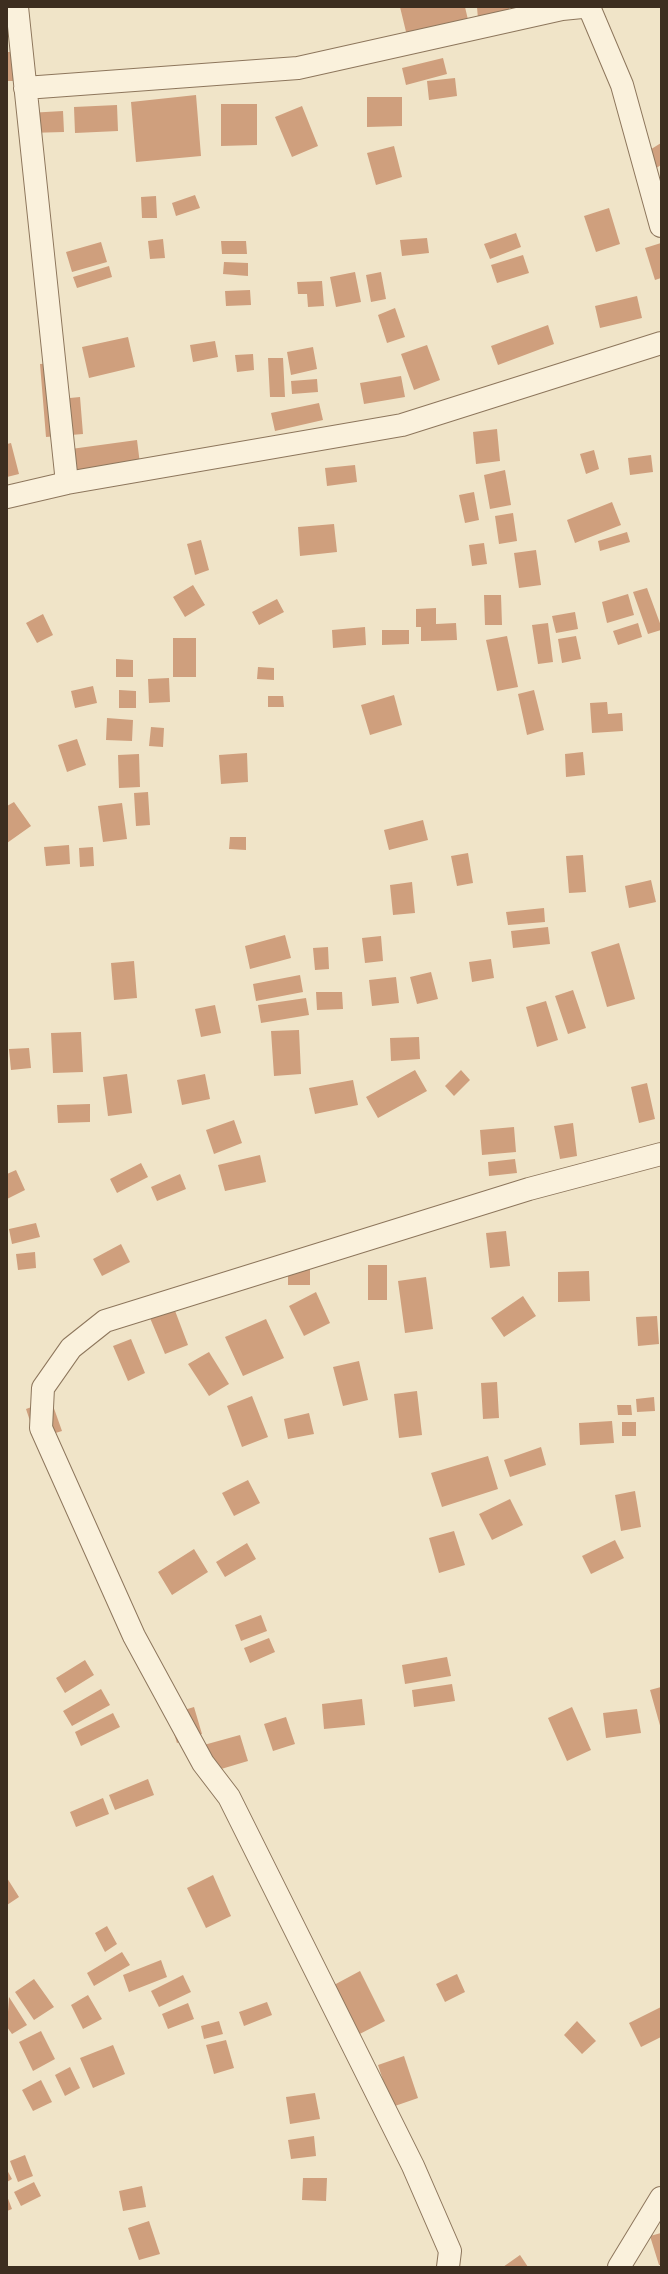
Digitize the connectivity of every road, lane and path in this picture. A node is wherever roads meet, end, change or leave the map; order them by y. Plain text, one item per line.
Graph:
1 (16, 7) edge
2 (582, 7) edge
3 (589, 7) edge
4 (25, 88) junction
5 (661, 226) edge
6 (661, 343) edge
7 (67, 483) junction
8 (7, 497) edge
9 (661, 1154) edge
10 (661, 2198) edge
11 (448, 2267) edge
12 (619, 2267) edge

1 - 4 street
2 - 4 street
3 - 5 street
4 - 7 street
6 - 7 street
7 - 8 street
9 - 11 street
10 - 12 street

